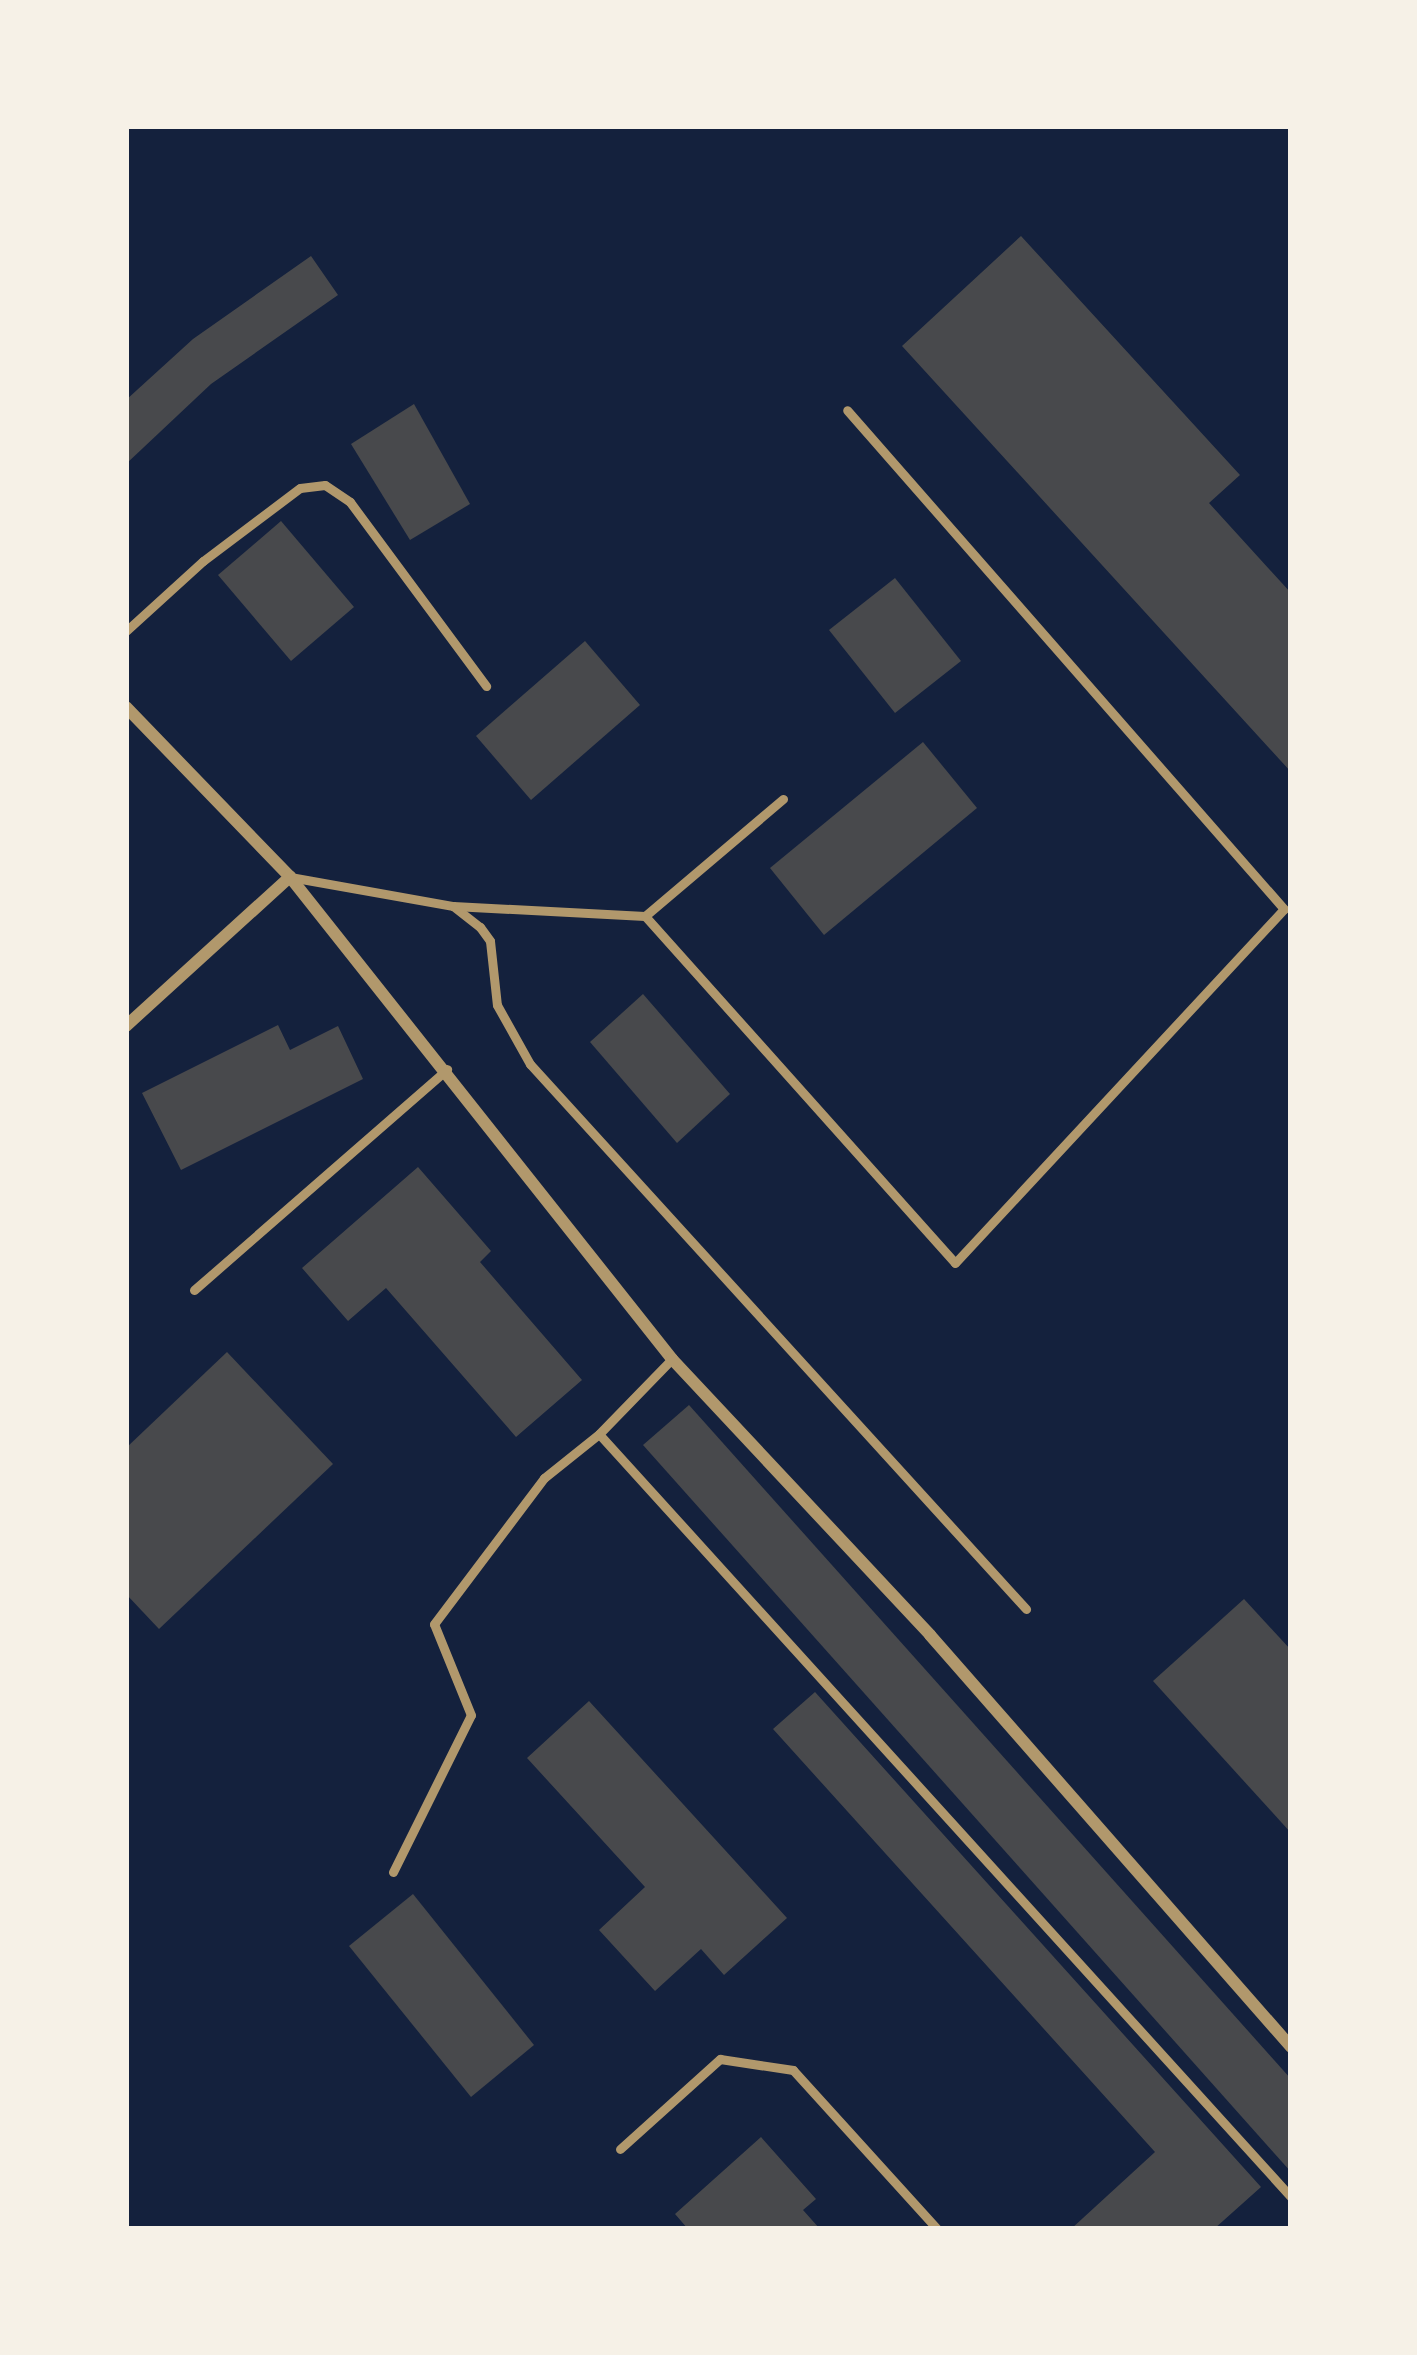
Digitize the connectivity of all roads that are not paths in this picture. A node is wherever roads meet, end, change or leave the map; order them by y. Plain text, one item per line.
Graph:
1 (847, 410) dead end
2 (126, 631) edge
3 (486, 686) dead end
4 (126, 707) edge
5 (783, 799) dead end
6 (290, 877) junction
7 (453, 906) junction
8 (645, 916) junction
9 (126, 1026) edge
10 (447, 1069) junction
11 (194, 1290) dead end
12 (672, 1359) junction
13 (599, 1434) junction
14 (1025, 1609) dead end
15 (393, 1872) dead end
16 (1291, 2048) edge
17 (620, 2149) dead end
18 (1291, 2197) edge
19 (938, 2229) edge

1 - 8 lane
2 - 3 lane
4 - 6 street
5 - 8 lane
6 - 7 lane
6 - 9 street
6 - 10 street
7 - 8 lane
7 - 14 lane
10 - 11 lane
10 - 12 street
12 - 13 lane
12 - 16 street
13 - 15 lane
13 - 18 lane
17 - 19 lane

